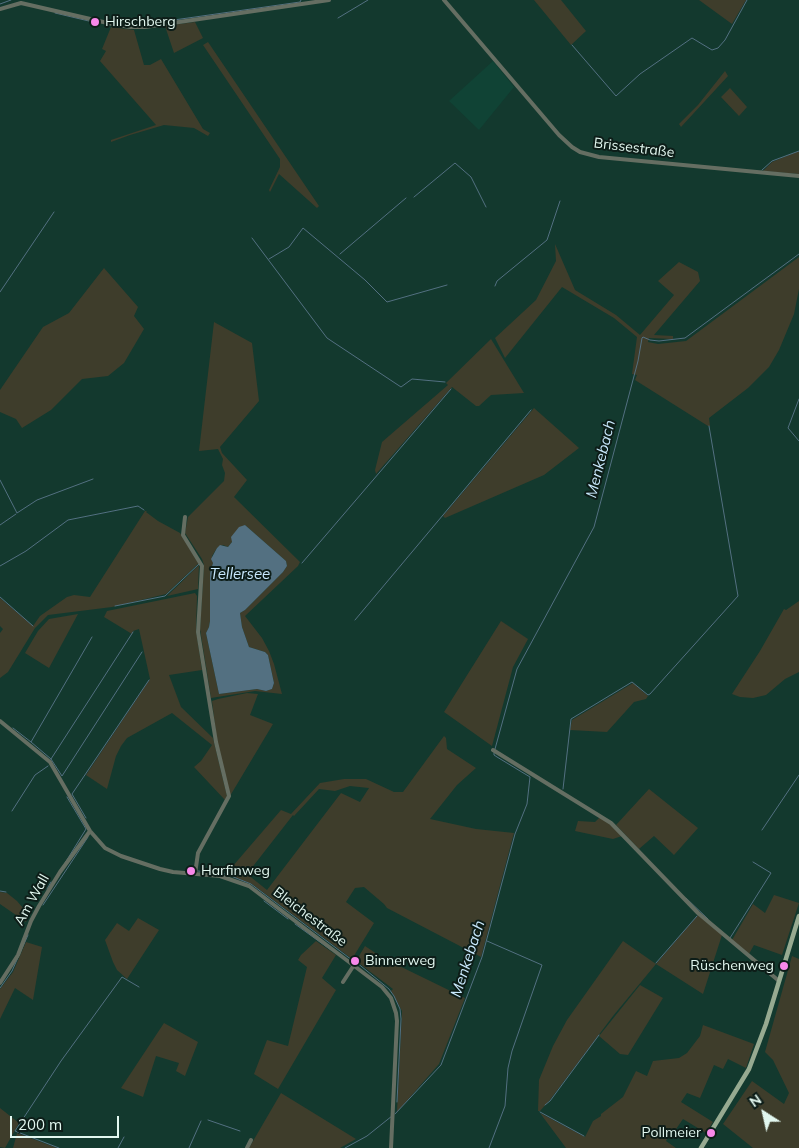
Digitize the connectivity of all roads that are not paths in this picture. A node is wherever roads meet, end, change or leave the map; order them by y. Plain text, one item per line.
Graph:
1 (329, 0) edge
2 (444, 0) edge
3 (21, 2) edge
4 (0, 9) edge
5 (799, 176) edge
6 (185, 517) dead end
7 (0, 721) edge
8 (493, 750) dead end
9 (90, 831) junction
10 (195, 874) junction
11 (799, 916) edge
12 (354, 964) junction
13 (779, 981) junction
14 (343, 982) dead end
15 (0, 983) edge
16 (251, 1140) dead end
17 (246, 1148) edge
18 (391, 1148) edge
19 (701, 1148) edge

1 - 3 street
2 - 5 street, Brissestraße
3 - 4 street
6 - 10 street
7 - 9 street, Bleichestraße
8 - 13 street
9 - 10 street, Bleichestraße
9 - 15 street, Am Wall
10 - 12 street, Bleichestraße
11 - 13 main road
12 - 14 street
12 - 18 street, Bleichestraße
13 - 19 main road
16 - 17 street

